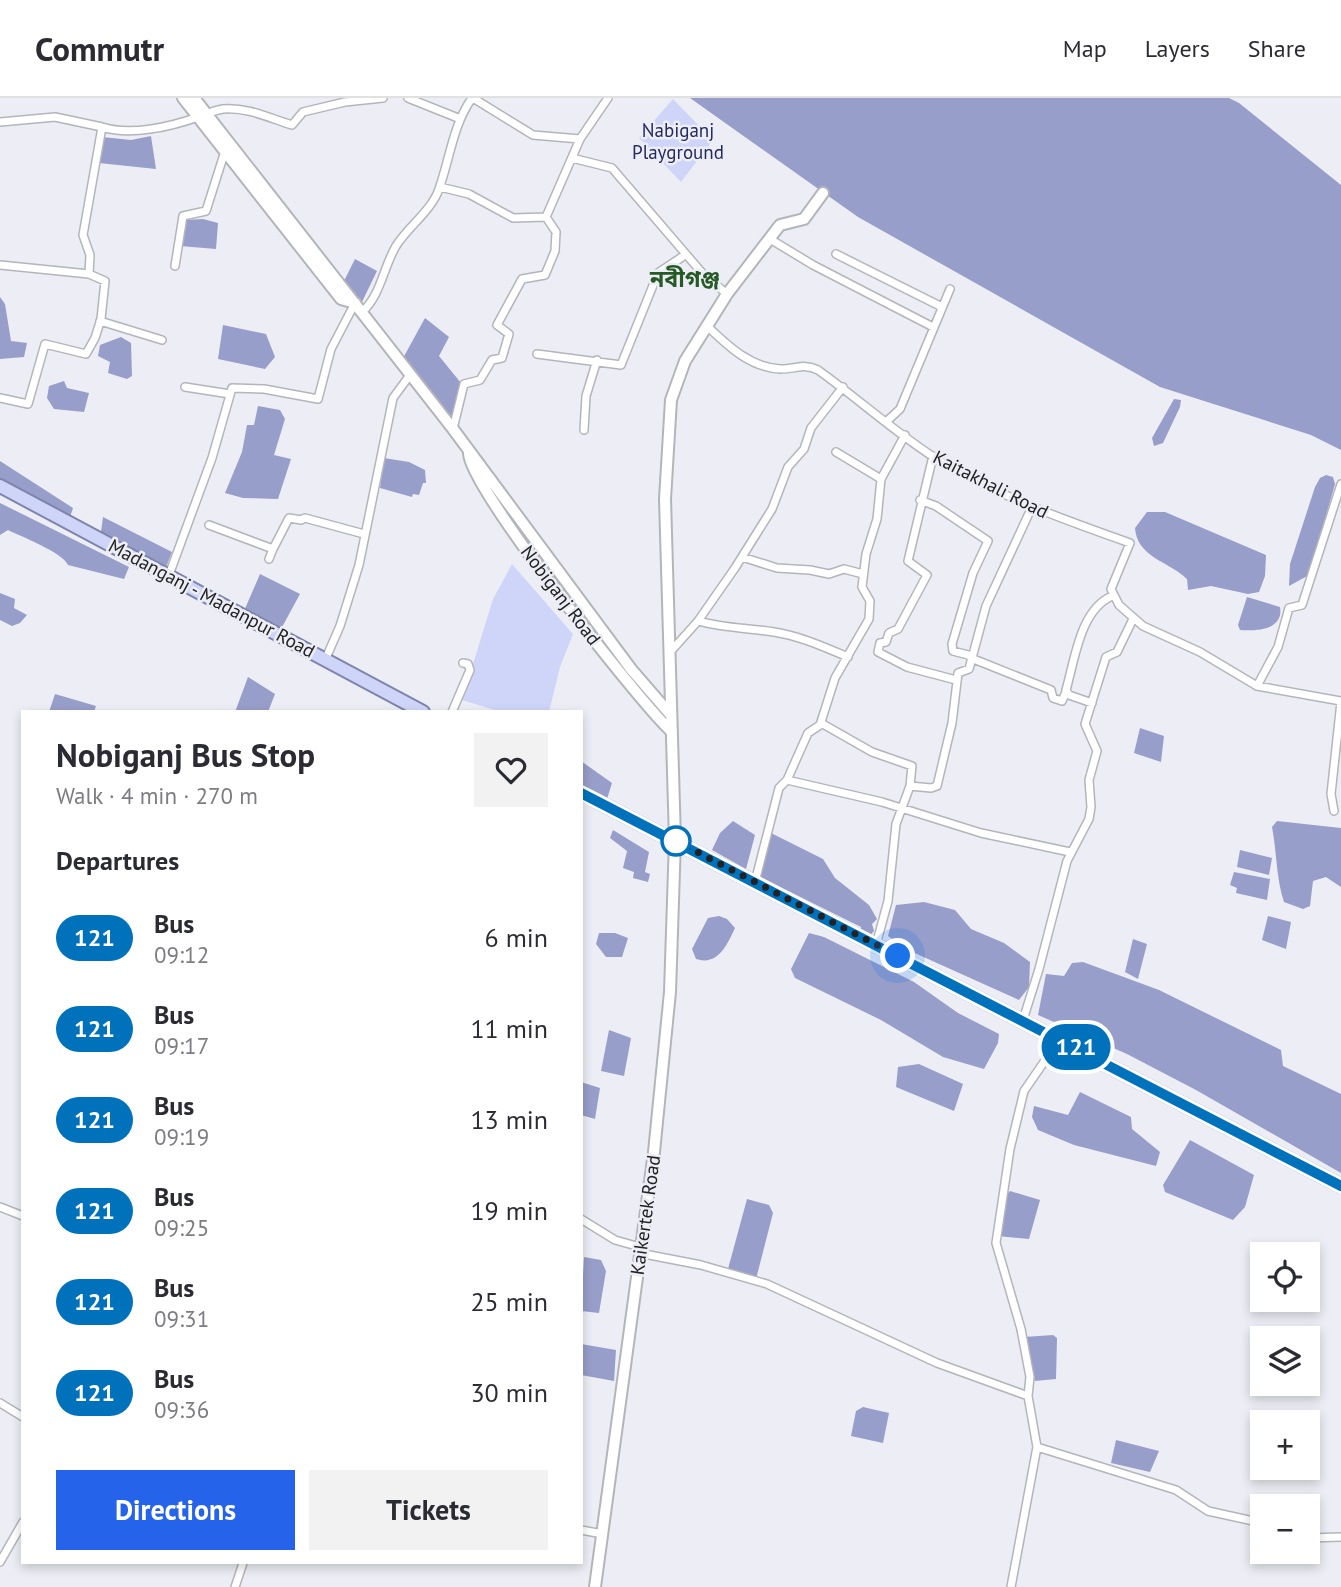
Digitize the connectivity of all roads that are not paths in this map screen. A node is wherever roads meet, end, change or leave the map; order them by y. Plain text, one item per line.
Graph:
1 (183, 98) edge
2 (194, 98) edge
3 (383, 98) edge
4 (408, 98) edge
5 (472, 98) edge
6 (608, 98) edge
7 (202, 115) junction
8 (458, 118) junction
9 (0, 122) edge
10 (102, 127) junction
11 (580, 139) junction
12 (225, 151) junction
13 (572, 158) junction
14 (440, 187) junction
15 (823, 193) dead end
16 (546, 217) junction
17 (770, 239) junction
18 (835, 254) dead end
19 (685, 255) junction
20 (0, 265) edge
21 (175, 266) dead end
22 (89, 274) junction
23 (950, 289) dead end
24 (727, 294) junction
25 (942, 307) junction
26 (359, 308) junction
27 (100, 321) junction
28 (706, 325) junction
29 (933, 327) junction
30 (162, 340) dead end
31 (537, 354) dead end
32 (597, 360) junction
33 (410, 375) junction
34 (185, 387) dead end
35 (843, 387) junction
36 (230, 394) junction
37 (0, 398) edge
38 (887, 421) junction
39 (453, 429) junction
40 (584, 430) dead end
41 (905, 435) junction
42 (469, 450) junction
43 (836, 452) dead end
44 (933, 456) junction
45 (881, 479) junction
46 (1341, 484) edge
47 (0, 486) edge
48 (920, 500) junction
49 (1031, 509) junction
50 (209, 525) dead end
51 (364, 534) junction
52 (273, 549) junction
53 (742, 557) junction
54 (269, 559) dead end
55 (170, 572) junction
56 (863, 574) junction
57 (1112, 596) junction
58 (1133, 619) junction
59 (698, 621) junction
60 (672, 650) junction
61 (848, 657) junction
62 (972, 657) junction
63 (326, 658) junction
64 (463, 663) dead end
65 (956, 680) junction
66 (1257, 686) junction
67 (1066, 692) junction
68 (1341, 701) edge
69 (1092, 704) junction
70 (419, 710) edge
71 (453, 710) edge
72 (670, 714) junction
73 (821, 723) junction
74 (670, 730) junction
75 (787, 780) junction
76 (910, 786) junction
77 (583, 794) edge
78 (902, 809) junction
79 (1334, 811) dead end
80 (675, 840) junction
81 (1070, 852) junction
82 (755, 882) junction
83 (876, 945) junction
84 (1023, 1020) junction
85 (1053, 1037) junction
86 (1341, 1186) edge
87 (0, 1207) edge
88 (21, 1215) edge
89 (583, 1221) edge
90 (640, 1250) junction
91 (1028, 1396) junction
92 (0, 1403) edge
93 (21, 1416) edge
94 (1037, 1447) junction
95 (1250, 1520) edge
96 (21, 1525) edge
97 (583, 1530) edge
98 (604, 1535) junction
99 (1341, 1537) edge
100 (1320, 1538) edge
101 (0, 1562) edge
102 (243, 1564) edge
103 (235, 1587) edge
104 (595, 1587) edge
105 (1011, 1587) edge

1 - 7 main road, Nobiganj Road
2 - 7 main road, Nobiganj Road
3 - 7 street
4 - 8 street
5 - 8 street
5 - 11 street
6 - 11 street
7 - 10 street
7 - 12 main road, Nobiganj Road
7 - 26 main road, Nobiganj Road
8 - 14 street
9 - 10 street
10 - 22 street
11 - 13 street
12 - 21 street
12 - 26 main road, Nobiganj Road
13 - 16 street
13 - 19 street
14 - 16 street
14 - 26 street
15 - 17 main road, Kaikertek Road
16 - 39 street
17 - 24 main road, Kaikertek Road
17 - 29 street
18 - 25 street
19 - 24 street
19 - 32 street
20 - 22 street
22 - 27 street
23 - 25 street
24 - 28 main road, Kaikertek Road
25 - 29 street
26 - 33 main road, Nobiganj Road
26 - 36 street
27 - 30 street
27 - 37 street
28 - 35 street, Kaitakhali Road
28 - 60 main road, Kaikertek Road
29 - 38 street
31 - 32 street
32 - 40 street
33 - 39 main road, Nobiganj Road
33 - 51 street
34 - 36 street
35 - 38 street, Kaitakhali Road
35 - 53 street
36 - 55 street
38 - 41 street, Kaitakhali Road
39 - 42 main road, Nobiganj Road
41 - 44 street, Kaitakhali Road
41 - 45 street
42 - 72 main road, Nobiganj Road
42 - 74 main road, Nobiganj Road
43 - 45 street
44 - 48 street
44 - 49 street, Kaitakhali Road
45 - 56 street
46 - 66 street
47 - 55 main road, Madanganj - Madanpur Road
48 - 62 street
48 - 65 street
49 - 57 street, Kaitakhali Road
49 - 62 street
50 - 52 street
51 - 52 street
51 - 63 street
52 - 54 street
53 - 56 street
53 - 59 street
55 - 63 main road, Madanganj - Madanpur Road
56 - 61 street
57 - 58 street
57 - 67 street
58 - 66 street
58 - 69 street
59 - 60 street
59 - 61 street
60 - 72 main road, Kaikertek Road
61 - 73 street
62 - 65 street
62 - 67 street
63 - 70 main road, Madanganj - Madanpur Road
64 - 71 street
65 - 76 street
66 - 68 street
67 - 69 street
68 - 79 street
69 - 81 street
72 - 74 main road, Kaikertek Road
73 - 75 street
73 - 76 street
74 - 80 main road, Kaikertek Road
75 - 78 street
75 - 82 street
76 - 78 street
77 - 80 main road
78 - 81 street
78 - 83 street
80 - 82 main road
80 - 90 main road, Kaikertek Road
81 - 84 street
82 - 83 main road
83 - 84 main road
84 - 85 main road
85 - 86 main road
85 - 91 street
87 - 88 street
89 - 90 street
90 - 91 street
90 - 98 main road, Kaikertek Road
91 - 94 street
92 - 93 street
94 - 95 street
94 - 105 street
96 - 101 street
97 - 98 street
98 - 104 main road, Kaikertek Road
99 - 100 street
102 - 103 street

